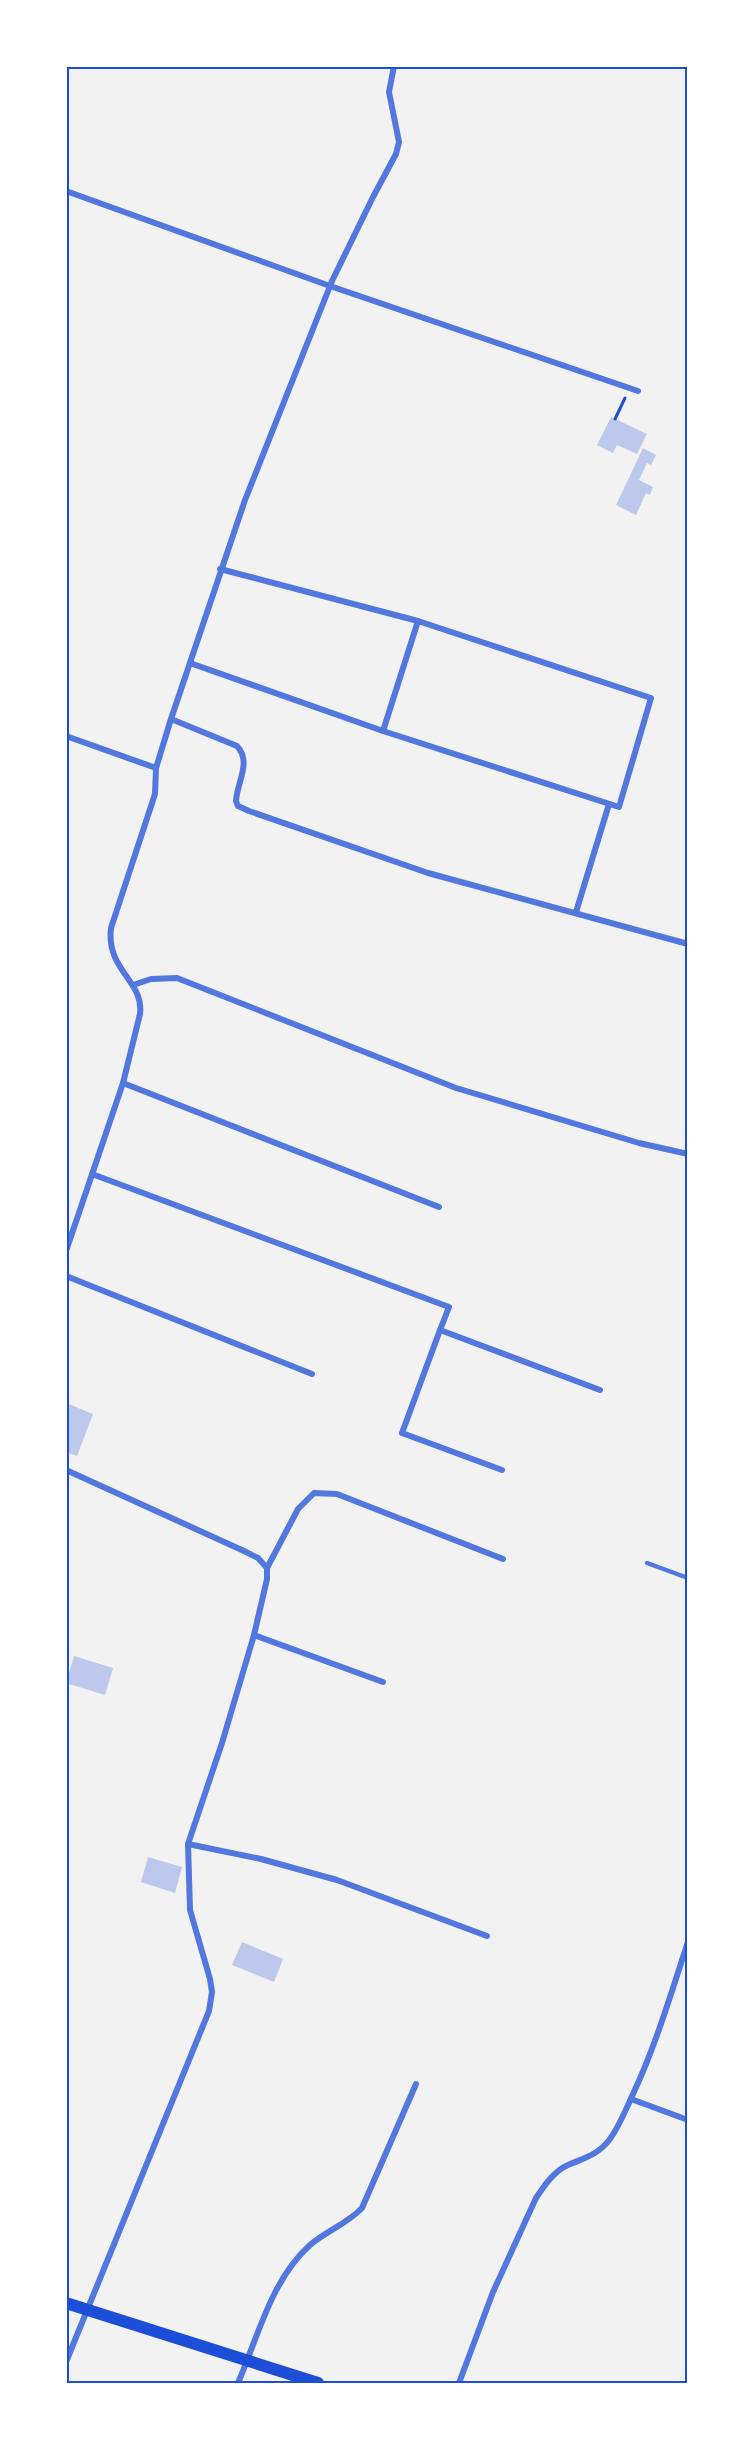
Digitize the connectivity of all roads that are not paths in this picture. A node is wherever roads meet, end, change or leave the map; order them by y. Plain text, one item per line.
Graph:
1 (394, 66) edge
2 (66, 191) edge
3 (330, 286) junction
4 (638, 391) dead end
5 (220, 569) junction
6 (418, 621) junction
7 (190, 663) junction
8 (171, 719) junction
9 (383, 731) junction
10 (66, 736) edge
11 (156, 768) junction
12 (609, 804) junction
13 (576, 912) junction
14 (688, 944) edge
15 (133, 985) junction
16 (123, 1083) junction
17 (688, 1154) edge
18 (92, 1174) junction
19 (439, 1207) dead end
20 (69, 1232) edge
21 (66, 1251) edge
22 (66, 1276) edge
23 (440, 1330) junction
24 (312, 1374) dead end
25 (600, 1390) dead end
26 (66, 1470) edge
27 (502, 1470) dead end
28 (503, 1559) dead end
29 (647, 1563) dead end
30 (267, 1568) junction
31 (688, 1578) edge
32 (254, 1635) junction
33 (383, 1682) dead end
34 (188, 1844) junction
35 (487, 1936) dead end
36 (688, 1942) edge
37 (416, 2084) dead end
38 (631, 2099) junction
39 (688, 2120) edge
40 (66, 2303) edge
41 (88, 2310) junction
42 (248, 2360) junction
43 (66, 2362) edge
44 (238, 2383) edge
45 (318, 2383) edge
46 (459, 2383) edge

1 - 3 street
2 - 3 street
3 - 4 street
3 - 5 street
5 - 6 street
5 - 7 street
6 - 9 street
6 - 12 street
7 - 8 street
7 - 9 street
8 - 11 street
8 - 13 street
9 - 12 street
10 - 11 street
11 - 15 street
12 - 13 street
13 - 14 street
15 - 16 street
15 - 17 street
16 - 18 street
16 - 19 street
18 - 20 street
18 - 23 street
20 - 21 street
22 - 24 street
23 - 25 street
23 - 27 street
26 - 30 street
28 - 30 street
29 - 31 lane
30 - 32 street
32 - 33 street
32 - 34 street
34 - 35 street
34 - 41 street
36 - 38 street
37 - 42 street
38 - 39 street
38 - 46 street
40 - 41 main road
41 - 42 main road
41 - 43 street
42 - 44 street
42 - 45 main road

